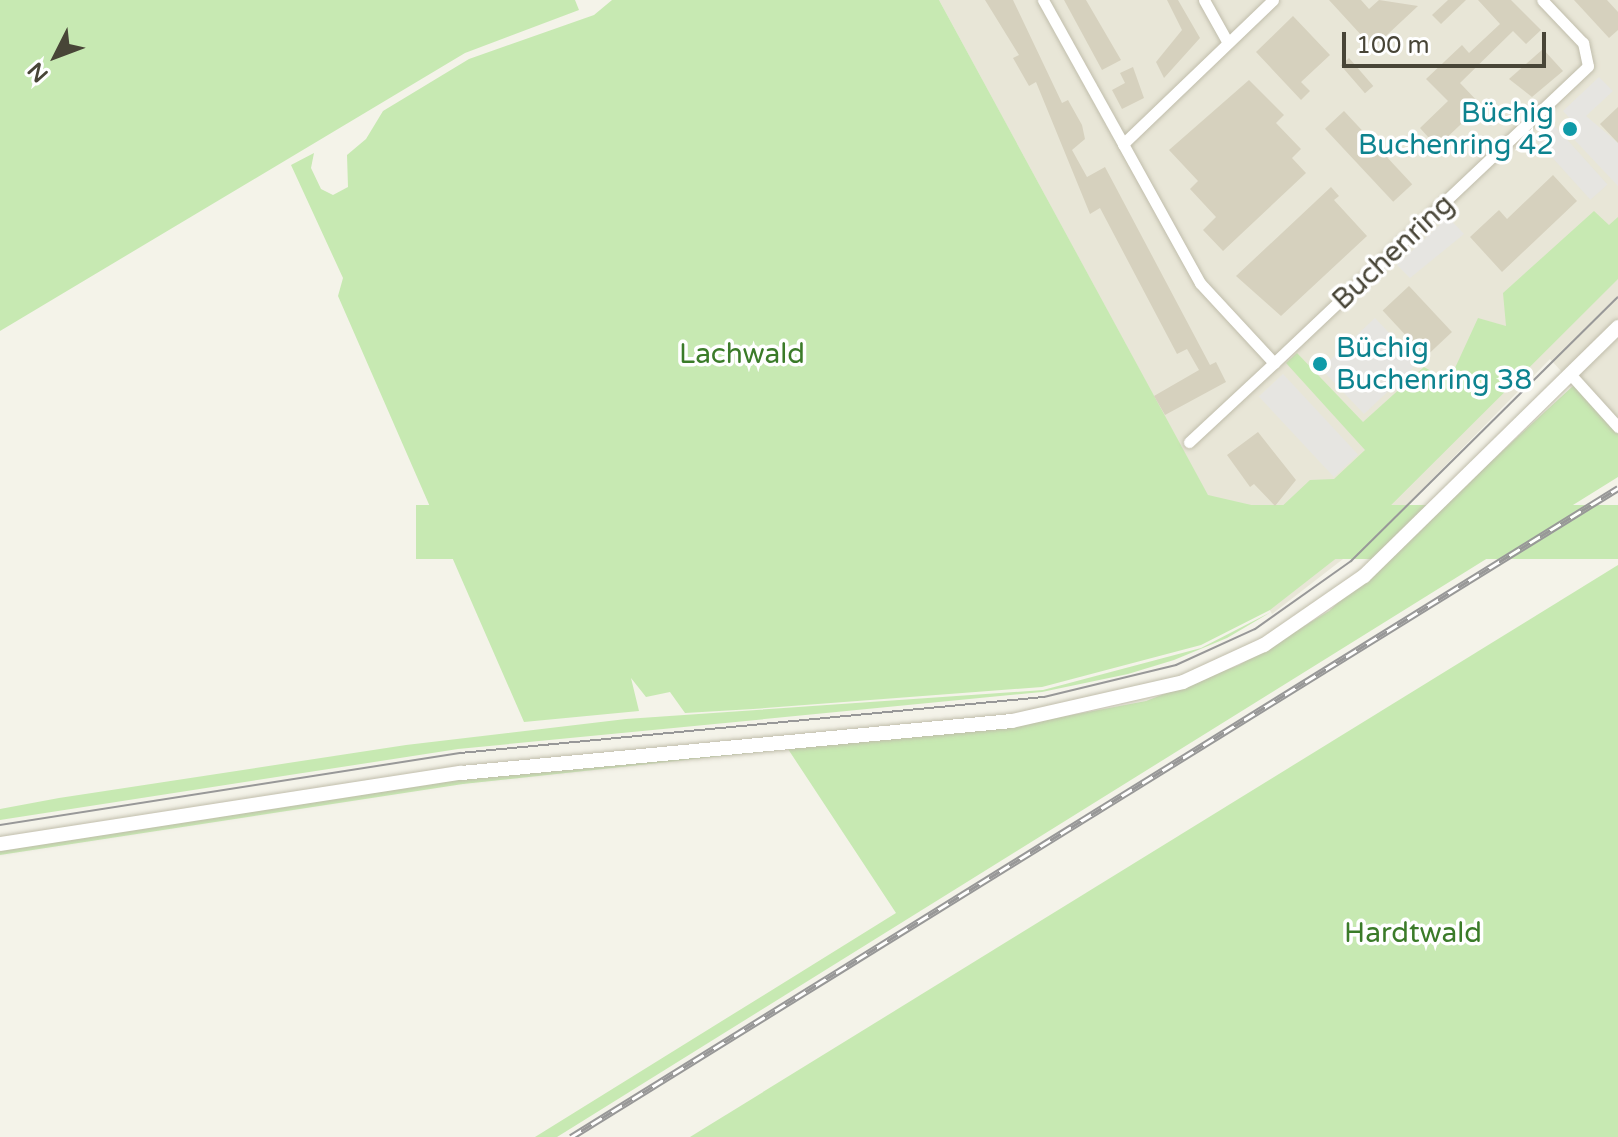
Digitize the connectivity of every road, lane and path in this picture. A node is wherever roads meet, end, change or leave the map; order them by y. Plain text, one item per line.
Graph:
1 (1043, 0) edge
2 (1204, 0) edge
3 (1273, 0) edge
4 (1542, 0) edge
5 (1228, 43) junction
6 (1123, 144) junction
7 (1618, 327) edge
8 (1274, 363) junction
9 (1571, 375) junction
10 (1618, 427) edge
11 (1189, 442) dead end
12 (0, 844) edge

1 - 6 street
2 - 5 street
3 - 5 street
4 - 8 street, Buchenring
5 - 6 street
6 - 8 street
7 - 9 street
8 - 11 street, Buchenring
9 - 10 street
9 - 12 street

